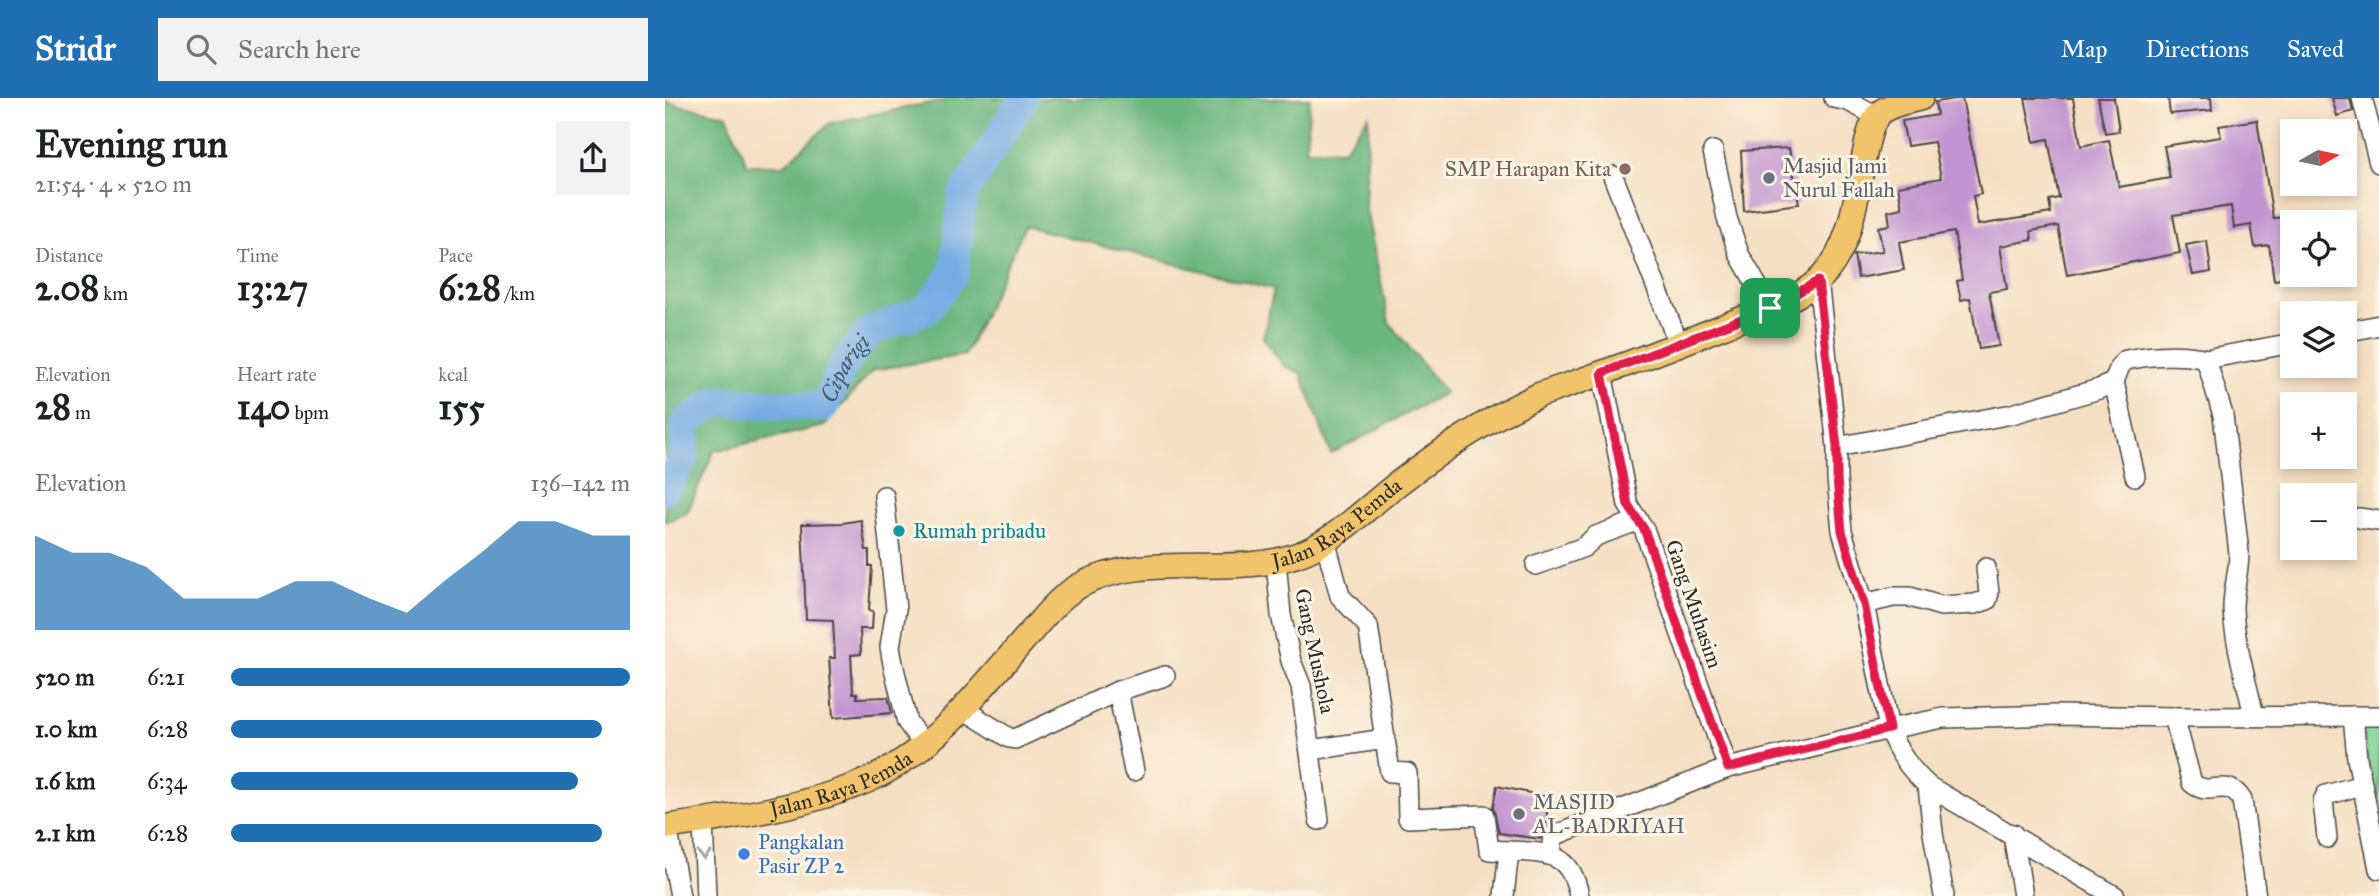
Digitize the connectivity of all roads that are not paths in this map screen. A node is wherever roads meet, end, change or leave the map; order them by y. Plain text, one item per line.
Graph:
1 (1835, 98) edge
2 (1921, 98) edge
3 (2363, 98) edge
4 (1877, 116) junction
5 (1713, 151) dead end
6 (2379, 163) edge
7 (1613, 176) dead end
8 (1818, 281) junction
9 (1770, 308) junction
10 (2379, 325) edge
11 (2357, 330) edge
12 (1679, 345) junction
13 (2280, 345) edge
14 (2206, 359) junction
15 (1602, 373) junction
16 (2114, 382) junction
17 (1837, 447) junction
18 (2134, 477) dead end
19 (884, 496) dead end
20 (2359, 518) dead end
21 (1637, 521) junction
22 (2379, 521) edge
23 (1329, 538) junction
24 (1276, 561) junction
25 (1340, 562) dead end
26 (1536, 565) dead end
27 (1986, 568) dead end
28 (1864, 604) junction
29 (1165, 676) dead end
30 (1118, 691) junction
31 (963, 709) junction
32 (2254, 716) junction
33 (2353, 716) junction
34 (2379, 716) edge
35 (2174, 717) junction
36 (1889, 729) junction
37 (1385, 739) junction
38 (925, 745) junction
39 (1311, 750) junction
40 (1728, 768) junction
41 (1135, 771) dead end
42 (2362, 785) junction
43 (1929, 786) junction
44 (1319, 820) dead end
45 (703, 821) junction
46 (666, 827) edge
47 (2013, 834) junction
48 (2327, 838) dead end
49 (1509, 851) junction
50 (1551, 853) junction
51 (2379, 869) edge
52 (705, 892) edge
53 (680, 896) edge
54 (1504, 896) edge
55 (1579, 896) edge
56 (1944, 896) edge
57 (2023, 896) edge
58 (2115, 896) edge
59 (2256, 896) edge

1 - 4 street
2 - 4 main road
3 - 6 street
4 - 8 main road, Jalan Raya Pemda
5 - 9 street
7 - 12 street
8 - 9 main road, Jalan Raya Pemda
8 - 17 street
9 - 12 main road, Jalan Raya Pemda
10 - 11 street
12 - 15 main road, Jalan Raya Pemda
13 - 14 street
14 - 16 street
14 - 32 street
15 - 21 street, Gang Muhasim
15 - 23 main road, Jalan Raya Pemda
16 - 17 street
16 - 18 street
17 - 28 street
19 - 38 street
20 - 22 street
21 - 26 street
21 - 40 street, Gang Muhasim
23 - 24 main road, Jalan Raya Pemda
23 - 25 street
23 - 37 street
24 - 31 main road, Jalan Raya Pemda
24 - 39 street, Gang Mushola
27 - 28 street
28 - 36 street
29 - 30 street
30 - 31 street
30 - 41 street
31 - 38 main road, Jalan Raya Pemda
32 - 33 street
32 - 35 street
33 - 34 street
33 - 42 street
35 - 36 street
35 - 59 street
36 - 40 street
36 - 43 street
37 - 39 street
37 - 49 street
38 - 45 main road, Jalan Raya Pemda
39 - 44 street, Gang Mushola
40 - 50 street
42 - 48 street
42 - 51 street
43 - 47 street
43 - 56 street
45 - 46 main road, Jalan Raya Pemda
45 -> 52 street
46 - 53 street
47 - 57 street
47 - 58 street
49 - 50 street
49 - 54 street
50 - 55 street

